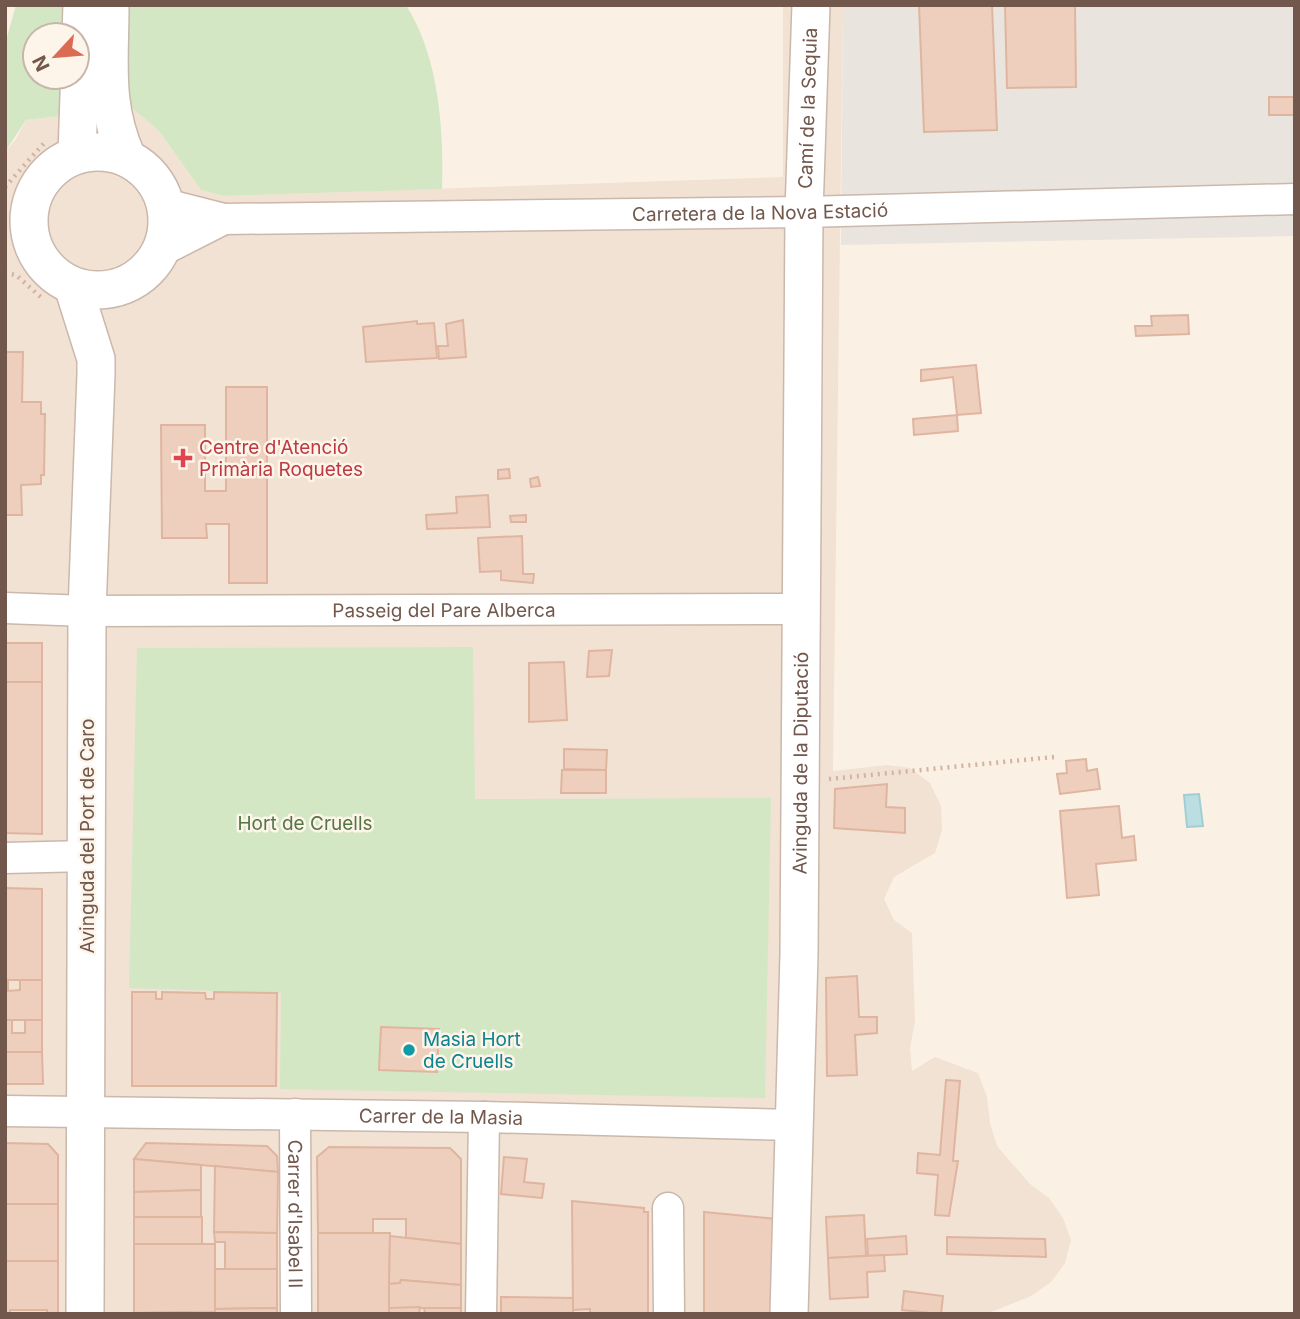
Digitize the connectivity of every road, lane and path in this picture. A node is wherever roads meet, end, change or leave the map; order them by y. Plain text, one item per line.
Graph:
1 (82, 5) edge
2 (110, 5) edge
3 (811, 5) edge
4 (64, 144) junction
5 (127, 158) junction
6 (5, 187) edge
7 (1295, 199) edge
8 (165, 204) junction
9 (804, 212) junction
10 (224, 219) junction
11 (161, 251) junction
12 (73, 286) junction
13 (122, 287) junction
14 (96, 359) junction
15 (5, 608) edge
16 (801, 608) junction
17 (87, 611) junction
18 (1054, 757) dead end
19 (800, 780) junction
20 (87, 856) junction
21 (5, 858) edge
22 (5, 1111) edge
23 (86, 1111) junction
24 (295, 1114) junction
25 (484, 1116) junction
26 (794, 1125) junction
27 (668, 1208) dead end
28 (85, 1314) edge
29 (296, 1314) edge
30 (481, 1314) edge
31 (669, 1314) edge
32 (789, 1314) edge

1 - 4 street
2 - 5 street
3 - 9 street, Camí de la Sequia
4 - 5 street
4 - 6 path
4 - 12 street
5 - 8 street
7 - 9 street, Carretera de la Nova Estació
8 - 10 street, Carretera de la Nova Estació
8 - 11 street
9 - 10 street, Carretera de la Nova Estació
9 - 16 street, Avinguda de la Diputació
10 - 11 street, Carretera de la Nova Estació
11 - 13 street
12 - 13 street
12 - 14 street, Avinguda del Port de Caro
13 - 14 street, Avinguda del Port de Caro
14 - 17 street, Avinguda del Port de Caro
15 - 17 street, Passeig del Pare Alberca
16 - 17 street, Passeig del Pare Alberca
16 - 19 street, Avinguda de la Diputació
17 - 20 street, Avinguda del Port de Caro
18 - 19 path
19 - 26 street, Avinguda de la Diputació
20 - 21 street
20 - 23 street, Avinguda del Port de Caro
22 - 23 street, Carrer de la Masia
23 - 24 street, Carrer de la Masia
23 - 28 street, Avinguda del Port de Caro
24 - 25 street, Carrer de la Masia
24 - 29 street, Carrer d'Isabel II
25 - 26 street, Carrer de la Masia
25 - 30 street
26 - 32 street, Avinguda de la Diputació
27 - 31 street

